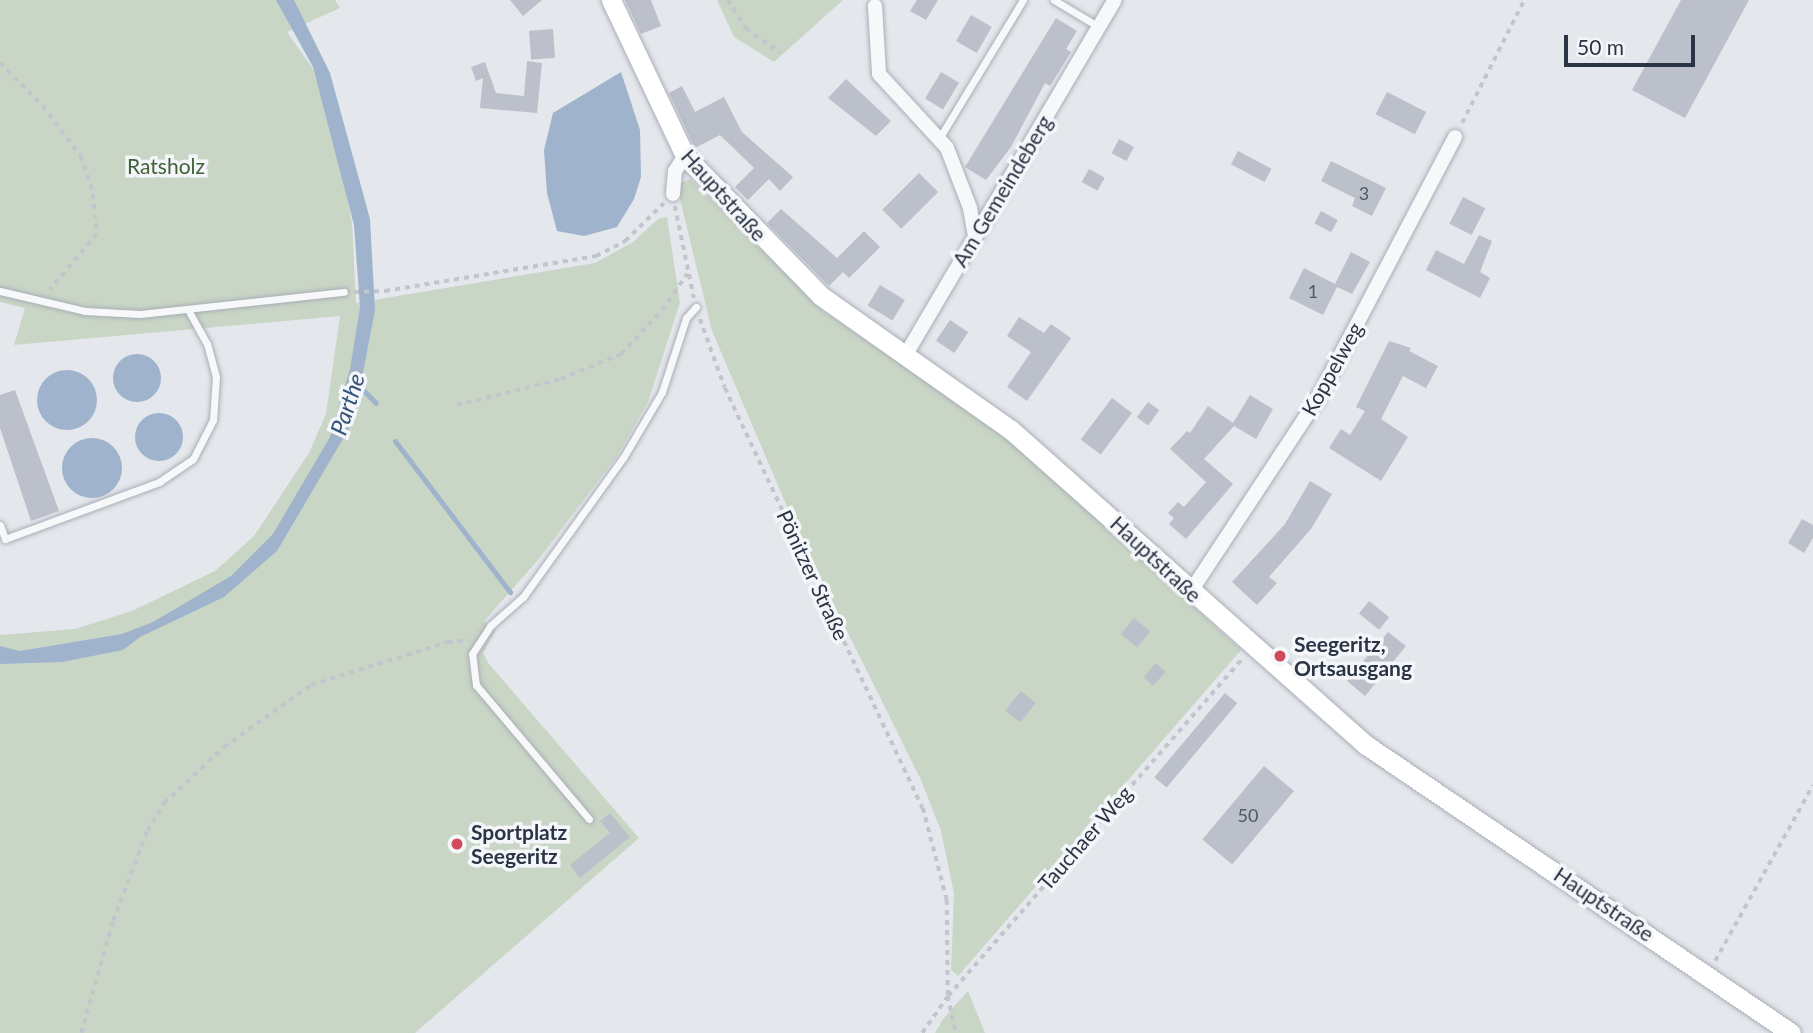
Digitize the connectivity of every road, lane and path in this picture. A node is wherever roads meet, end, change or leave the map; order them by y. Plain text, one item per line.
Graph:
1 (611, 0) edge
2 (728, 0) edge
3 (1023, 0) edge
4 (1054, 0) edge
5 (1115, 0) edge
6 (1524, 0) edge
7 (875, 3) edge
8 (1099, 27) junction
9 (781, 53) dead end
10 (0, 63) edge
11 (940, 137) junction
12 (1455, 137) joint
13 (685, 156) junction
14 (673, 194) junction
15 (975, 235) junction
16 (687, 274) junction
17 (0, 291) edge
18 (344, 292) joint
19 (37, 302) junction
20 (696, 307) junction
21 (190, 312) junction
22 (905, 356) junction
23 (457, 405) dead end
24 (0, 526) edge
25 (1191, 591) junction
26 (478, 639) junction
27 (1253, 647) junction
28 (1813, 785) edge
29 (589, 820) dead end
30 (1719, 954) dead end
31 (948, 996) junction
32 (81, 1033) edge
33 (922, 1033) edge
34 (956, 1033) edge
35 (1791, 1033) edge

1 - 13 street, Hauptstraße
2 - 9 path
3 - 11 lane
4 - 8 lane
5 - 8 street, Am Gemeindeberg
6 - 12 path
7 - 11 street
8 - 15 street, Am Gemeindeberg
10 - 19 path
11 - 15 street
12 - 25 street, Koppelweg
13 - 14 street
13 - 22 street, Hauptstraße
14 - 16 path, Pönitzer Straße
14 - 18 path
15 - 22 street, Am Gemeindeberg
16 - 20 path, Pönitzer Straße
16 - 23 path
17 - 19 lane
18 - 21 lane
19 - 21 lane
20 - 26 lane
20 - 31 path, Pönitzer Straße
21 - 24 lane
22 - 25 street, Hauptstraße
25 - 27 street, Hauptstraße
26 - 29 lane
26 - 32 path
27 - 31 path, Tauchaer Weg
27 - 35 street, Hauptstraße
28 - 30 path
31 - 33 path, Tauchaer Weg
31 - 34 path, Pönitzer Straße

